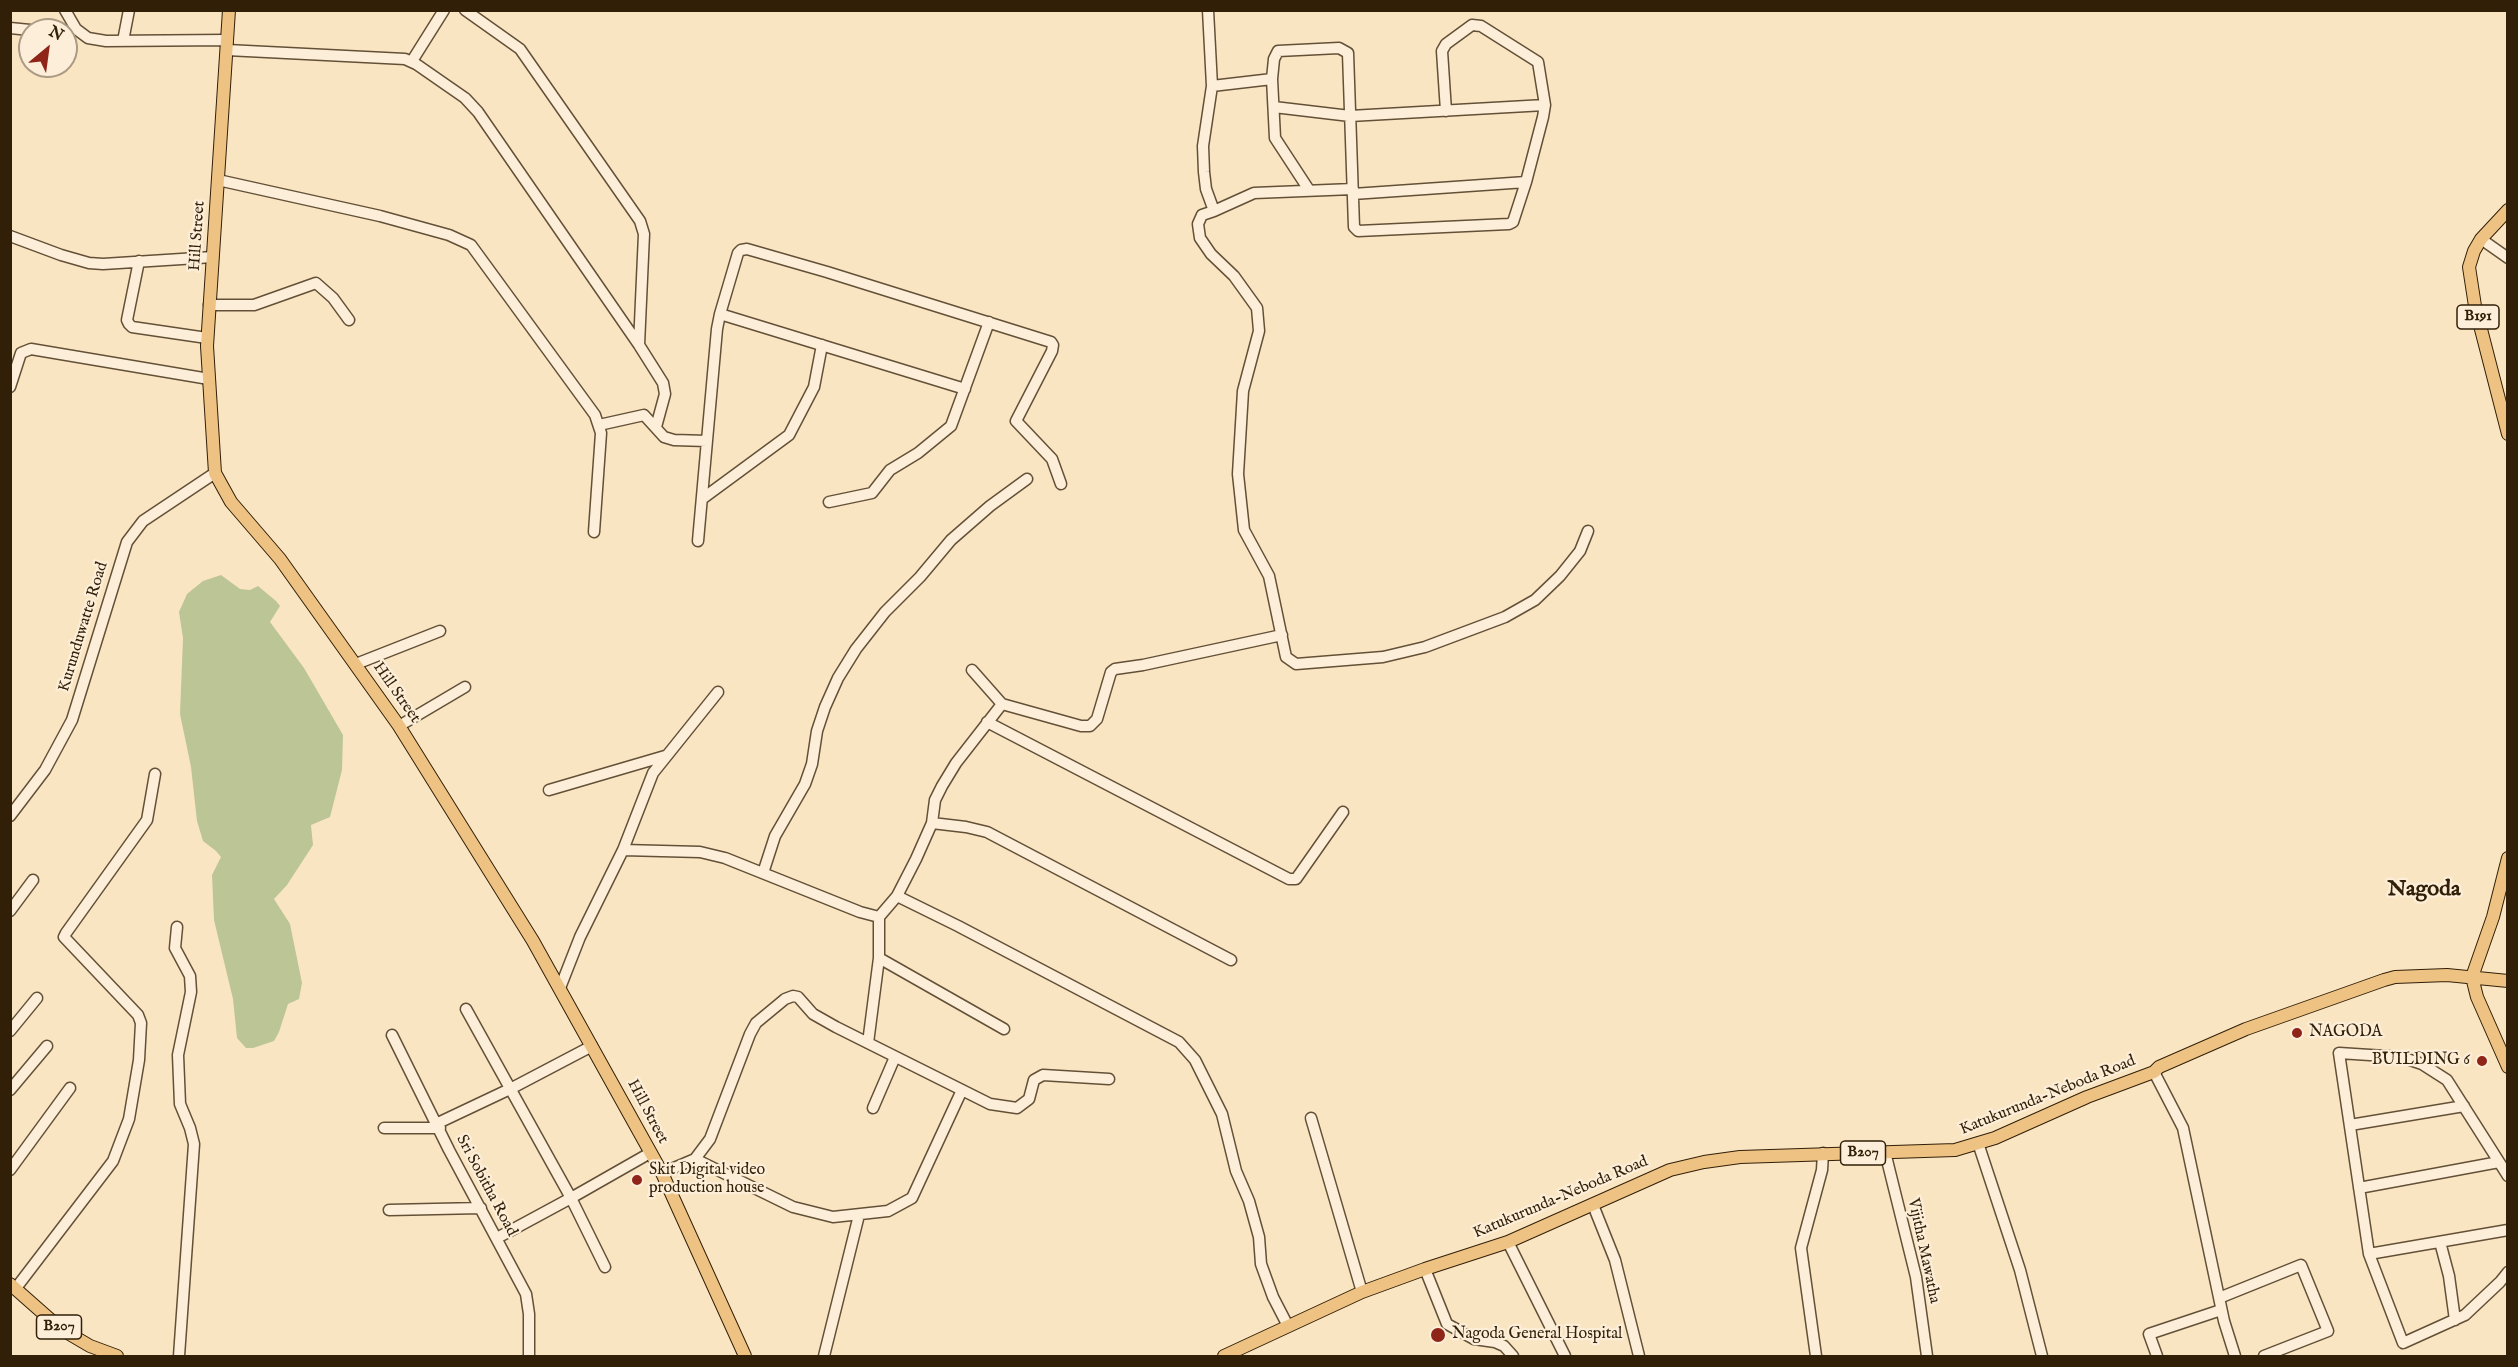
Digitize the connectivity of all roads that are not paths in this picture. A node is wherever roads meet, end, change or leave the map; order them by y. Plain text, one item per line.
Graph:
1 (129, 10) edge
2 (229, 10) edge
3 (444, 10) edge
4 (465, 10) edge
5 (1208, 10) edge
6 (78, 34) edge
7 (123, 41) junction
8 (227, 45) junction
9 (412, 62) junction
10 (1272, 79) junction
11 (1212, 86) junction
12 (1545, 105) junction
13 (1274, 107) junction
14 (1446, 111) junction
15 (1350, 116) junction
16 (218, 180) junction
17 (1526, 182) junction
18 (1309, 190) junction
19 (1353, 191) junction
20 (1214, 210) junction
21 (2508, 210) edge
22 (10, 236) edge
23 (2481, 239) junction
24 (213, 256) junction
25 (2508, 258) edge
26 (139, 261) junction
27 (210, 305) junction
28 (720, 314) junction
29 (349, 320) dead end
30 (988, 322) junction
31 (207, 338) junction
32 (639, 345) junction
33 (822, 345) junction
34 (21, 353) junction
35 (10, 359) edge
36 (209, 379) junction
37 (10, 387) edge
38 (965, 389) junction
39 (599, 425) junction
40 (656, 427) junction
41 (2508, 434) edge
42 (707, 441) junction
43 (214, 473) junction
44 (1027, 479) dead end
45 (1061, 484) dead end
46 (702, 499) junction
47 (829, 502) dead end
48 (1588, 531) dead end
49 (594, 532) dead end
50 (698, 541) dead end
51 (440, 632) dead end
52 (1282, 635) junction
53 (356, 664) junction
54 (972, 670) dead end
55 (465, 687) dead end
56 (718, 692) dead end
57 (1002, 704) junction
58 (987, 723) junction
59 (399, 726) junction
60 (665, 756) junction
61 (155, 774) dead end
62 (549, 790) dead end
63 (1343, 812) dead end
64 (10, 816) edge
65 (932, 823) junction
66 (623, 850) junction
67 (2508, 858) edge
68 (763, 873) junction
69 (33, 880) dead end
70 (897, 896) junction
71 (10, 910) edge
72 (879, 917) junction
73 (177, 927) dead end
74 (879, 958) junction
75 (1231, 960) dead end
76 (2472, 977) junction
77 (2508, 981) edge
78 (560, 988) junction
79 (37, 998) dead end
80 (465, 1009) dead end
81 (1004, 1029) dead end
82 (10, 1031) edge
83 (392, 1035) dead end
84 (868, 1043) junction
85 (47, 1046) dead end
86 (592, 1046) junction
87 (895, 1057) junction
88 (2508, 1067) edge
89 (2154, 1072) junction
90 (1109, 1079) dead end
91 (512, 1088) junction
92 (70, 1089) dead end
93 (10, 1090) edge
94 (962, 1090) junction
95 (2464, 1106) junction
96 (873, 1108) dead end
97 (1311, 1118) dead end
98 (2350, 1125) junction
99 (439, 1126) junction
100 (384, 1128) dead end
101 (1978, 1143) junction
102 (1885, 1152) junction
103 (650, 1153) junction
104 (1822, 1153) junction
105 (695, 1159) junction
106 (2499, 1162) junction
107 (10, 1170) edge
108 (662, 1173) junction
109 (2508, 1176) edge
110 (2359, 1188) junction
111 (572, 1197) junction
112 (1593, 1205) junction
113 (481, 1208) junction
114 (389, 1209) dead end
115 (859, 1215) junction
116 (2508, 1230) edge
117 (497, 1238) junction
118 (1508, 1242) junction
119 (2440, 1242) junction
120 (2369, 1254) junction
121 (605, 1267) dead end
122 (1425, 1269) junction
123 (2508, 1272) edge
124 (13, 1286) edge
125 (1362, 1292) junction
126 (2219, 1298) junction
127 (2221, 1310) junction
128 (2455, 1320) junction
129 (1288, 1326) junction
130 (102, 1354) edge
131 (117, 1356) edge
132 (179, 1356) edge
133 (529, 1356) edge
134 (745, 1356) edge
135 (824, 1356) edge
136 (1224, 1356) edge
137 (1514, 1356) edge
138 (1565, 1356) edge
139 (1640, 1356) edge
140 (1816, 1356) edge
141 (1927, 1356) edge
142 (2042, 1356) edge
143 (2157, 1356) edge
144 (2235, 1356) edge
145 (2264, 1356) edge

1 - 7 street
2 - 8 main road, Hill Street
3 - 9 street
4 - 32 street
5 - 11 street
6 - 7 street
7 - 8 street
8 - 9 street
8 - 16 main road, Hill Street
9 - 32 street
10 - 11 street
10 - 13 street
10 - 15 street
11 - 20 street
12 - 14 street
12 - 14 street
12 - 17 street
13 - 15 street
13 - 18 street
14 - 15 street
15 - 19 street
16 - 24 main road, Hill Street
16 - 39 street
17 - 19 street
17 - 19 street
18 - 19 street
18 - 20 street
20 - 52 street
21 - 23 main road, B191
22 - 26 street
23 - 25 street
23 - 41 main road, B191
24 - 26 street
24 - 27 main road, Hill Street
26 - 31 street
27 - 29 street
27 - 31 main road, Hill Street
28 - 30 street
28 - 33 street
28 - 42 street
30 - 38 street
30 - 45 street
31 - 36 main road, Hill Street
32 - 40 street
33 - 38 street
33 - 46 street
34 - 35 street
34 - 36 street
34 - 37 street
36 - 43 main road, Hill Street
38 - 47 street
39 - 40 street
39 - 49 street
40 - 42 street
42 - 46 street
43 - 53 main road, Hill Street
43 - 64 street, Kurunduwatte Road
44 - 68 street
46 - 50 street
48 - 52 street
51 - 53 street
52 - 57 street
53 - 59 main road, Hill Street
54 - 57 street
55 - 59 street
56 - 60 street
57 - 58 street
58 - 63 street
58 - 65 street
59 - 78 main road, Hill Street
60 - 62 street
60 - 66 street
61 - 124 street
65 - 70 street
65 - 75 street
66 - 68 street
66 - 78 street
67 - 76 main road
68 - 72 street
69 - 71 street
70 - 72 street
70 - 129 street
72 - 74 street
73 - 132 street
74 - 81 street
74 - 84 street
76 - 77 main road, Katukurunda-Neboda Road / B207
76 - 88 main road
76 - 89 main road, Katukurunda-Neboda Road / B207
78 - 86 main road, Hill Street
79 - 82 street
80 - 91 street
83 - 99 street, Sri Sobitha Road
84 - 87 street
84 - 105 street
85 - 93 street
86 - 91 street
86 - 103 main road, Hill Street
87 - 94 street
87 - 96 street
89 - 101 main road, Katukurunda-Neboda Road / B207
89 - 126 street
90 - 94 street
91 - 99 street
91 - 111 street
92 - 107 street
94 - 115 street
95 - 98 street
95 - 98 street
95 - 106 street
97 - 125 street
98 - 110 street
99 - 100 street
99 - 113 street, Sri Sobitha Road
101 - 102 main road, Katukurunda-Neboda Road / B207
101 - 142 street
102 - 104 main road, Katukurunda-Neboda Road / B207
102 - 141 street, Vijitha Mawatha
103 - 108 main road, Hill Street
103 - 111 street
104 - 112 main road, Katukurunda-Neboda Road / B207
104 - 140 street
105 - 108 street
105 - 115 street
106 - 109 street
106 - 110 street
108 - 134 main road, Hill Street
110 - 120 street
111 - 117 street
111 - 121 street
112 - 118 main road, Katukurunda-Neboda Road / B207
112 - 139 street
113 - 114 street
113 - 117 street, Sri Sobitha Road
115 - 135 street
116 - 119 street
117 - 133 street, Sri Sobitha Road
118 - 122 main road, Katukurunda-Neboda Road / B207
118 - 138 street
119 - 120 street
119 - 128 street
120 - 128 street
122 - 125 main road, Katukurunda-Neboda Road / B207
122 - 137 street
123 - 128 street
124 - 130 main road, B207
125 - 129 main road, Katukurunda-Neboda Road / B207
126 - 127 street
126 - 145 street
127 - 143 street
127 - 144 street
129 - 136 main road, Katukurunda-Neboda Road / B207
130 - 131 main road, B207

